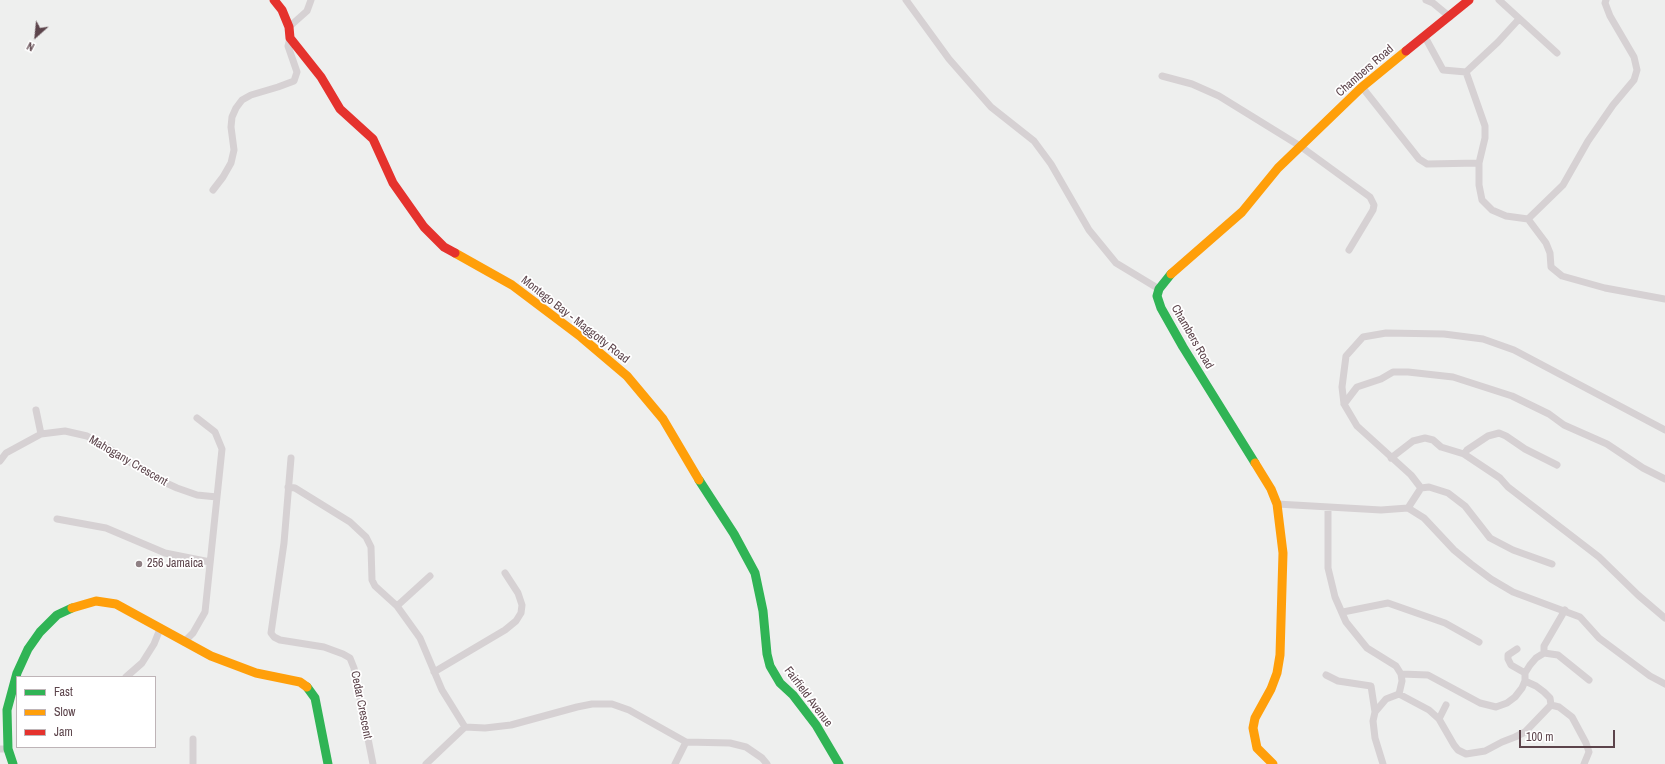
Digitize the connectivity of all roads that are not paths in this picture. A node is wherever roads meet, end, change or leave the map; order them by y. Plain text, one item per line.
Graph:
1 (274, 0) edge
2 (310, 0) edge
3 (906, 0) edge
4 (1426, 0) edge
5 (1469, 0) edge
6 (1499, 0) edge
7 (1606, 0) edge
8 (1450, 17) junction
9 (1519, 19) junction
10 (289, 27) junction
11 (1425, 37) junction
12 (290, 38) junction
13 (1557, 52) dead end
14 (1466, 72) junction
15 (1162, 76) dead end
16 (1362, 87) junction
17 (1300, 146) junction
18 (1479, 163) junction
19 (212, 190) dead end
20 (1528, 219) junction
21 (1349, 250) dead end
22 (1159, 290) junction
23 (1665, 300) edge
24 (1344, 404) junction
25 (36, 410) dead end
26 (197, 418) dead end
27 (1665, 430) edge
28 (41, 434) junction
29 (1464, 454) junction
30 (291, 458) dead end
31 (1391, 458) junction
32 (0, 461) edge
33 (1557, 465) dead end
34 (1665, 479) edge
35 (288, 487) junction
36 (1421, 488) junction
37 (217, 497) junction
38 (1277, 504) junction
39 (1328, 507) junction
40 (1408, 508) junction
41 (57, 520) dead end
42 (210, 562) junction
43 (1552, 564) dead end
44 (505, 573) dead end
45 (430, 576) dead end
46 (397, 606) junction
47 (1565, 610) junction
48 (1343, 612) junction
49 (1665, 618) edge
50 (160, 629) junction
51 (184, 642) junction
52 (1479, 642) dead end
53 (1517, 649) dead end
54 (1544, 653) junction
55 (770, 666) joint
56 (434, 672) junction
57 (1401, 674) junction
58 (1326, 675) dead end
59 (127, 676) edge
60 (1525, 677) junction
61 (1589, 680) dead end
62 (1665, 684) edge
63 (1399, 694) junction
64 (1446, 705) dead end
65 (1551, 705) junction
66 (1375, 712) junction
67 (1439, 719) junction
68 (465, 727) junction
69 (193, 739) dead end
70 (686, 742) junction
71 (4, 749) edge
72 (13, 764) edge
73 (193, 764) edge
74 (328, 764) edge
75 (372, 764) edge
76 (426, 764) edge
77 (674, 764) edge
78 (767, 764) edge
79 (839, 764) edge
80 (1273, 764) edge
81 (1383, 764) edge
82 (1584, 764) edge

1 - 10 street
2 - 10 street
3 - 22 street
4 - 8 street
5 - 8 street, Chambers Road
6 - 9 street
7 - 20 street
8 - 11 street, Chambers Road
9 - 13 street
9 - 14 street
10 - 12 street
11 - 14 street
11 - 16 street, Chambers Road
12 - 19 street
12 - 55 street, Montego Bay - Maggotty Road
14 - 18 street
15 - 17 street
16 - 17 street, Chambers Road
16 - 18 street
17 - 21 street
17 - 22 street, Chambers Road
18 - 20 street
20 - 23 street
22 - 38 street, Chambers Road
24 - 27 street
24 - 31 street
24 - 34 street
25 - 28 street
26 - 37 street
28 - 32 street, Mahogany Crescent
28 - 37 street, Mahogany Crescent
29 - 31 street
29 - 33 street
29 - 49 street
30 - 35 street
31 - 36 street
35 - 46 street
35 - 75 street, Cedar Crescent
36 - 40 street
36 - 43 street
37 - 42 street
38 - 39 street
38 - 80 street, Chambers Road
39 - 40 street
39 - 48 street
40 - 47 street
41 - 42 street
42 - 51 street
44 - 56 street
45 - 46 street
46 - 56 street
47 - 54 street
47 - 62 street
48 - 52 street
48 - 57 street
50 - 51 street
50 - 59 street
50 - 71 street
51 - 74 street
53 - 60 street
54 - 60 street
54 - 61 street
55 - 79 street, Fairfield Avenue
56 - 68 street
57 - 60 street
57 - 63 street
58 - 66 street
60 - 65 street
63 - 66 street
63 - 67 street
64 - 67 street
65 - 67 street
65 - 82 street
66 - 81 street
68 - 70 street
68 - 76 street
69 - 73 street
70 - 77 street
70 - 78 street
71 - 72 street

